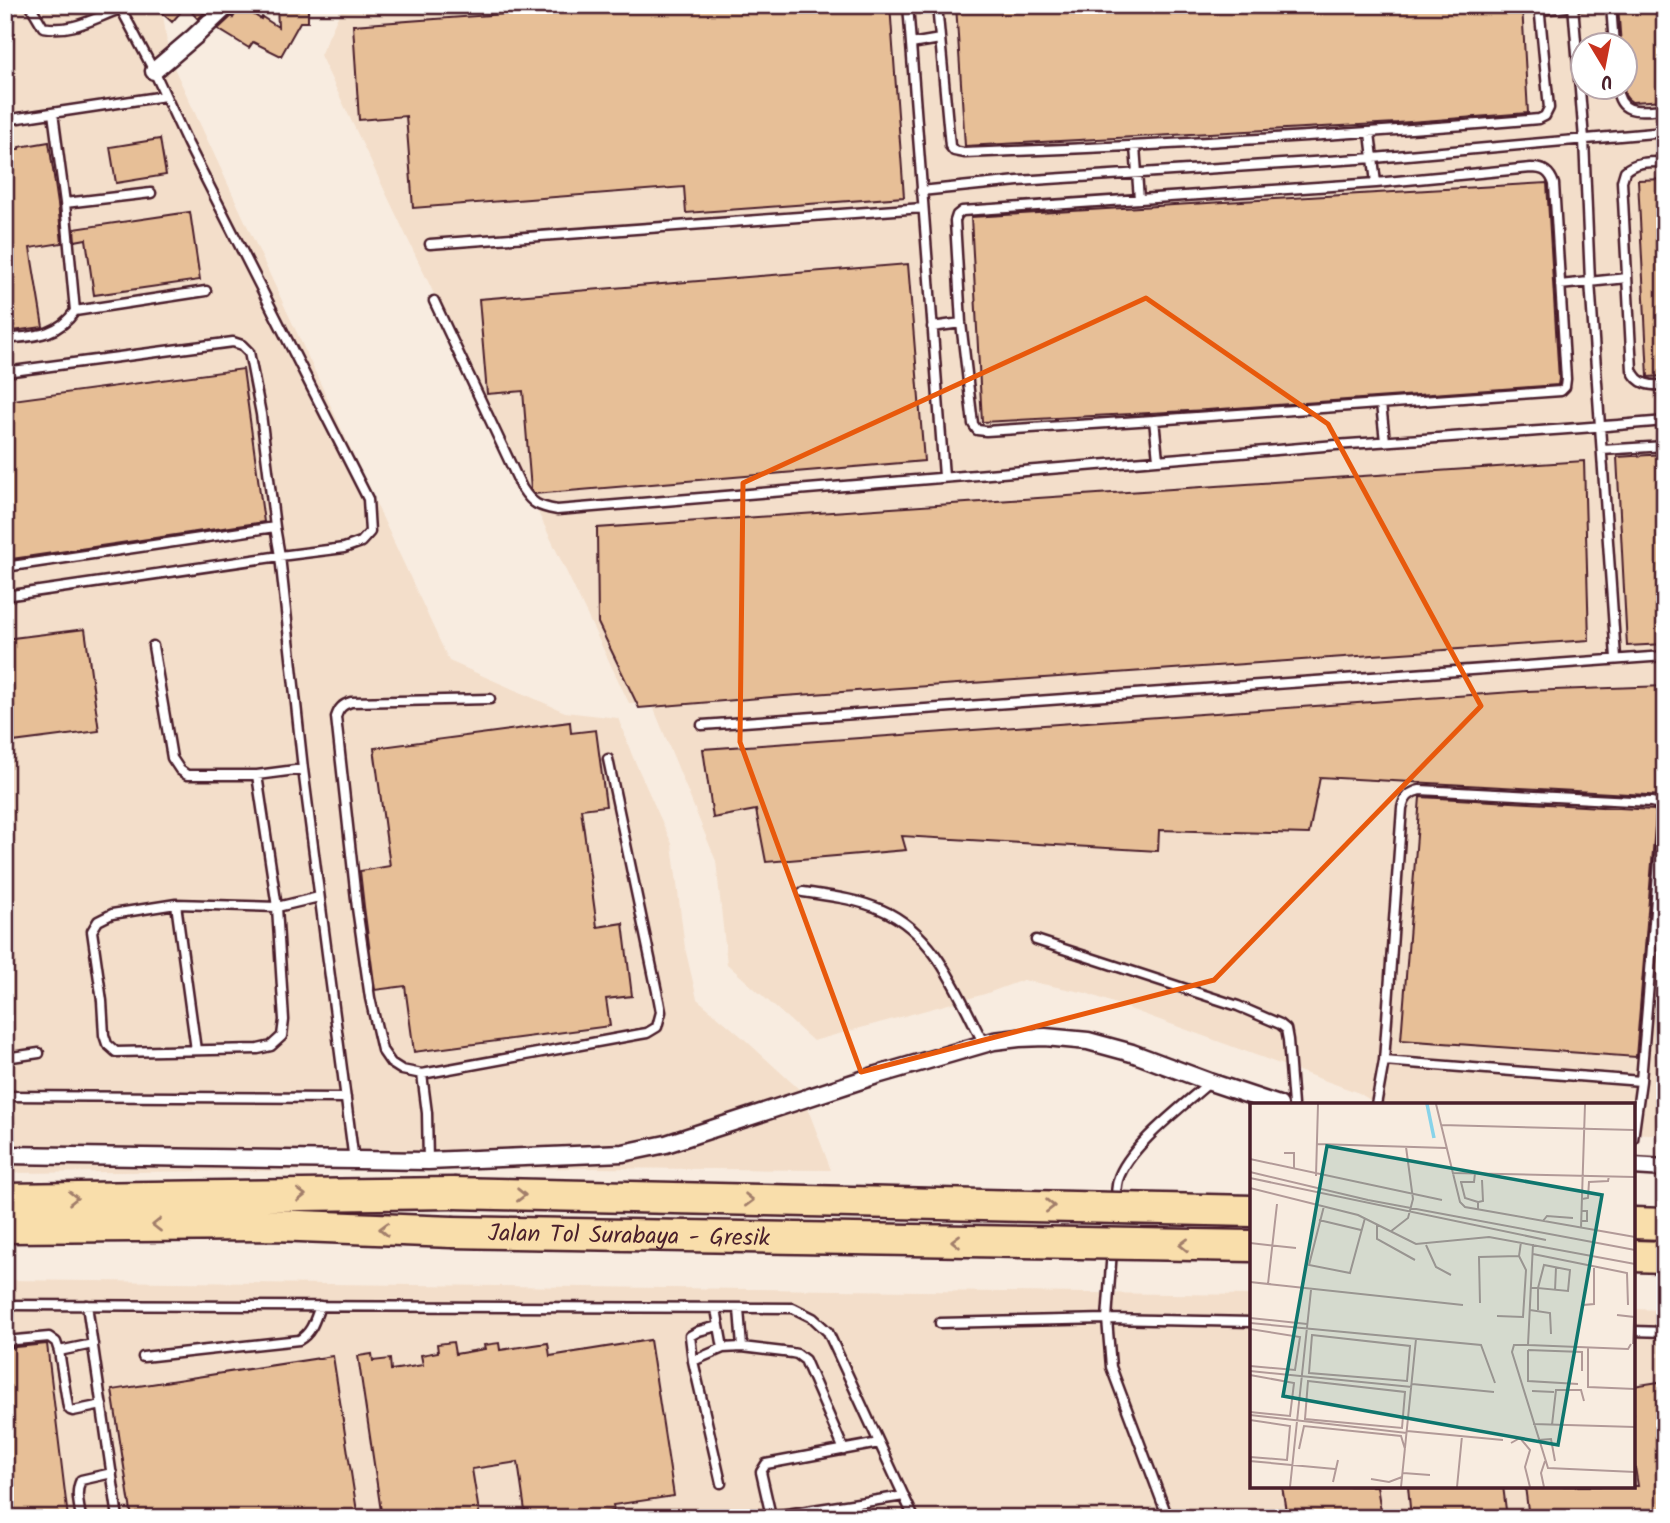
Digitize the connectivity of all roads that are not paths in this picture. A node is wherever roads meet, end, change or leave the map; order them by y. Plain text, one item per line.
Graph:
1 (30, 5) edge
2 (228, 5) edge
3 (908, 5) edge
4 (937, 5) edge
5 (1586, 5) edge
6 (1611, 5) edge
7 (1573, 6) edge
8 (119, 7) edge
9 (1540, 8) edge
10 (1613, 32) edge
11 (940, 39) junction
12 (911, 44) junction
13 (153, 71) junction
14 (165, 96) junction
15 (1619, 102) edge
16 (1665, 109) edge
17 (53, 113) junction
18 (5, 120) edge
19 (1665, 132) edge
20 (1370, 133) junction
21 (1584, 139) junction
22 (1135, 146) junction
23 (1374, 158) junction
24 (1665, 162) edge
25 (1137, 173) junction
26 (1376, 183) junction
27 (921, 191) junction
28 (151, 193) dead end
29 (1139, 199) junction
30 (65, 203) junction
31 (923, 208) junction
32 (430, 244) dead end
33 (1627, 278) junction
34 (1590, 281) junction
35 (1560, 285) junction
36 (206, 290) dead end
37 (434, 301) dead end
38 (75, 311) junction
39 (961, 323) junction
40 (932, 327) junction
41 (5, 339) edge
42 (5, 372) edge
43 (1665, 385) edge
44 (1381, 404) junction
45 (1154, 420) junction
46 (1665, 421) edge
47 (1600, 427) junction
48 (1385, 441) junction
49 (1665, 446) edge
50 (1602, 450) junction
51 (1158, 459) junction
52 (944, 476) junction
53 (275, 527) junction
54 (280, 556) junction
55 (5, 567) edge
56 (5, 596) edge
57 (153, 646) dead end
58 (1665, 656) edge
59 (1616, 658) junction
60 (490, 699) dead end
61 (702, 725) dead end
62 (608, 759) dead end
63 (303, 769) junction
64 (257, 775) junction
65 (803, 892) dead end
66 (319, 897) junction
67 (176, 904) junction
68 (277, 907) junction
69 (1036, 940) dead end
70 (984, 1044) junction
71 (196, 1050) junction
72 (39, 1053) dead end
73 (5, 1058) edge
74 (1384, 1061) junction
75 (422, 1074) junction
76 (1641, 1081) junction
77 (1210, 1082) junction
78 (5, 1096) edge
79 (346, 1098) junction
80 (1273, 1103) edge
81 (1293, 1103) edge
82 (1376, 1103) edge
83 (1635, 1124) edge
84 (5, 1155) edge
85 (354, 1161) junction
86 (428, 1161) junction
87 (1635, 1166) edge
88 (1665, 1168) edge
89 (5, 1199) edge
90 (1250, 1211) edge
91 (1115, 1214) dead end
92 (1635, 1223) edge
93 (1665, 1224) edge
94 (5, 1227) edge
95 (1113, 1239) dead end
96 (1250, 1246) edge
97 (1635, 1256) edge
98 (1665, 1257) edge
99 (87, 1304) junction
100 (5, 1305) edge
101 (320, 1306) junction
102 (716, 1309) junction
103 (739, 1309) junction
104 (1107, 1319) junction
105 (1250, 1322) edge
106 (940, 1323) dead end
107 (718, 1326) junction
108 (1635, 1331) edge
109 (1665, 1332) edge
110 (5, 1341) edge
111 (93, 1344) junction
112 (742, 1347) junction
113 (723, 1348) junction
114 (59, 1351) junction
115 (144, 1357) dead end
116 (693, 1361) junction
117 (102, 1405) junction
118 (879, 1443) junction
119 (844, 1450) junction
120 (112, 1474) junction
121 (721, 1483) dead end
122 (904, 1496) junction
123 (771, 1516) edge
124 (81, 1518) edge
125 (118, 1518) edge
126 (761, 1518) edge
127 (914, 1518) edge
128 (1168, 1518) edge

1 - 8 lane
2 - 13 street
3 - 12 lane
4 - 11 lane
5 - 7 lane
6 - 10 lane
7 - 9 lane
7 - 21 lane
8 - 13 lane
9 - 20 lane
11 - 12 lane
11 - 22 lane
12 - 27 lane
13 - 14 lane
14 - 17 lane
14 - 54 lane
15 - 16 lane
17 - 18 lane
17 - 30 lane
19 - 21 lane
20 - 22 lane
20 - 23 lane
21 - 23 lane
21 - 34 lane
22 - 25 lane
23 - 25 lane
23 - 26 lane
24 - 33 lane
25 - 27 lane
25 - 29 lane
26 - 29 lane
26 - 35 lane
27 - 31 lane
28 - 30 lane
29 - 39 lane
30 - 38 lane
31 - 32 lane
31 - 40 lane
33 - 34 lane
33 - 43 lane
34 - 35 lane
34 - 47 lane
35 - 44 lane
36 - 38 lane
37 - 52 lane
38 - 41 lane
39 - 40 lane
39 - 45 lane
40 - 52 lane
42 - 53 lane
44 - 45 lane
44 - 48 lane
45 - 51 lane
46 - 47 lane
47 - 48 lane
47 - 50 lane
48 - 51 lane
49 - 50 lane
50 - 59 lane
51 - 52 lane
53 - 54 lane
53 - 55 lane
54 - 56 lane
54 - 63 lane
57 - 64 lane
58 - 59 lane
59 - 61 lane
60 - 75 lane
62 - 75 lane
63 - 64 lane
63 - 66 lane
64 - 68 lane
65 - 70 lane
66 - 68 lane
66 - 79 lane
67 - 68 lane
67 - 71 lane
67 - 71 lane
68 - 71 lane
69 - 81 lane
70 - 77 street
70 - 86 street
72 - 73 lane
74 - 76 lane
74 - 76 lane
74 - 82 lane
75 - 86 lane
76 - 83 lane
77 - 80 street
77 - 91 lane
78 - 79 lane
79 - 85 lane
84 - 85 street
85 - 86 street
87 - 88 street
89 -> 90 highway, Jalan Tol Surabaya - Gresik, bridge
92 - 93 highway
96 -> 94 highway, Jalan Tol Surabaya - Gresik, bridge
95 - 104 lane
97 - 98 highway
99 - 100 lane
99 - 101 lane
99 - 111 lane
101 - 102 lane
101 - 115 lane
102 - 103 lane
102 - 107 lane
103 - 112 lane
103 - 118 lane
104 - 105 lane
104 - 106 lane
104 - 128 lane
107 - 113 lane
107 - 116 lane
108 - 109 lane
110 - 114 lane
111 - 114 lane
111 - 117 lane
112 - 113 lane
112 - 119 lane
113 - 116 lane
114 - 117 lane
116 - 121 lane
117 - 120 lane
118 - 119 lane
118 - 122 lane
119 - 123 lane
120 - 124 lane
120 - 125 lane
122 - 123 lane
122 - 127 lane
123 - 126 lane

